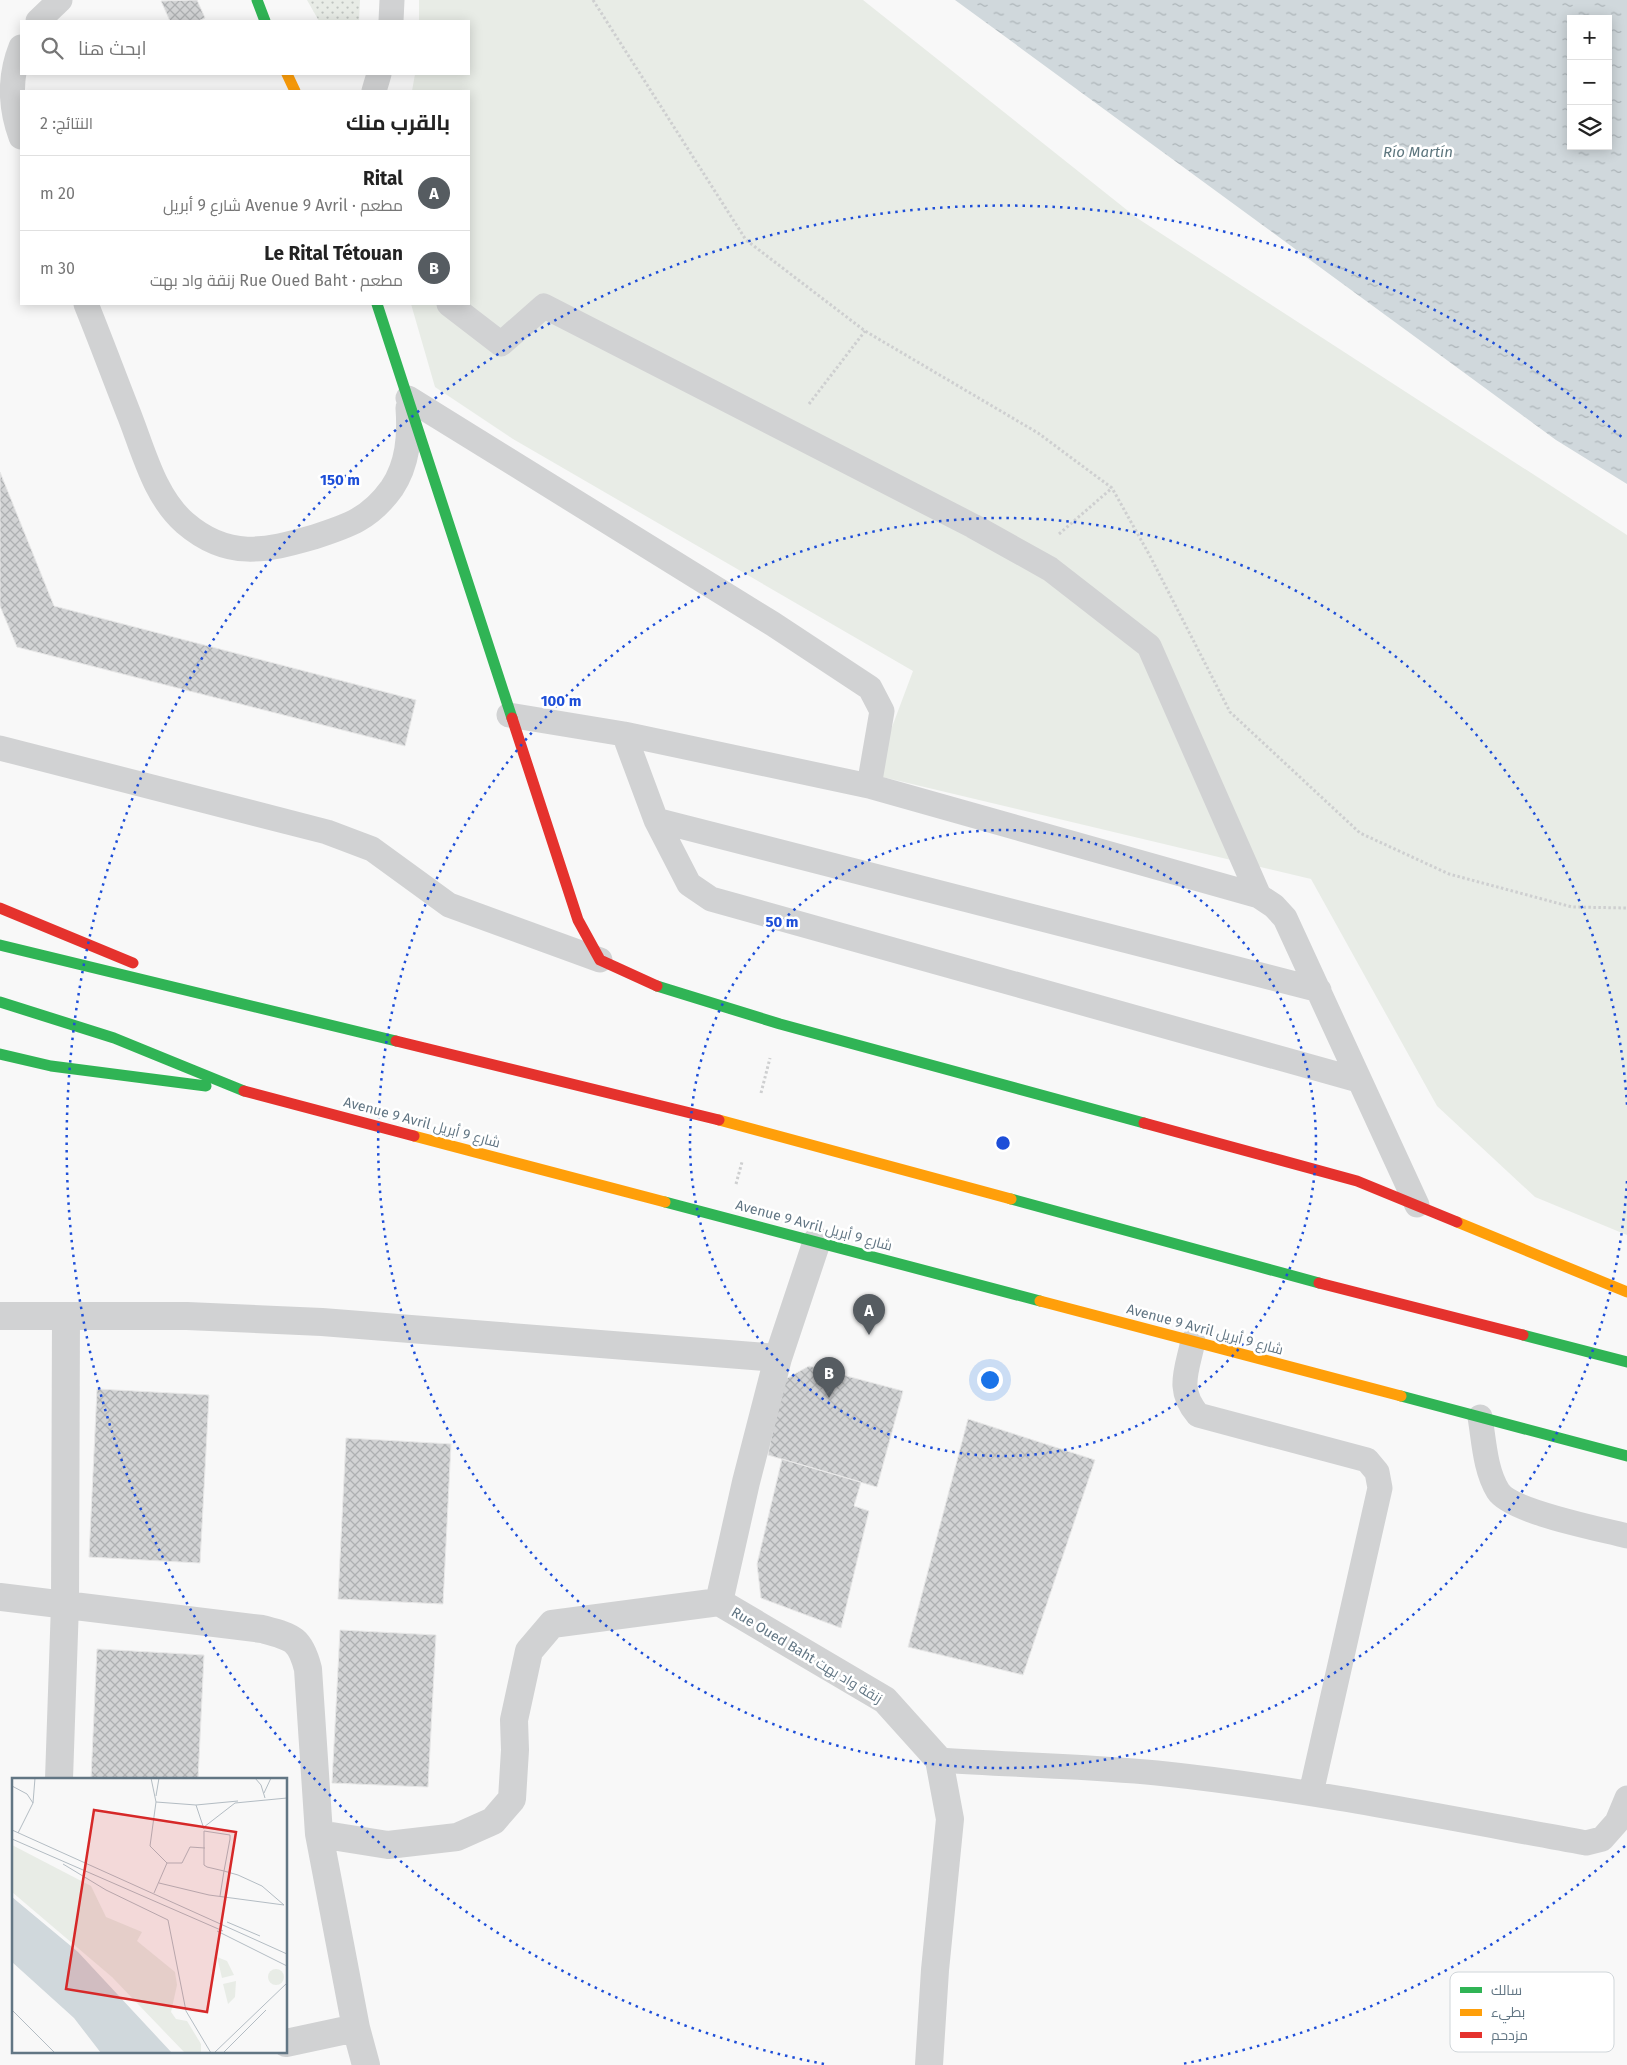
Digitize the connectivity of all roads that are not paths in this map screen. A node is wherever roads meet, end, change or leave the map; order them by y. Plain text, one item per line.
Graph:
1 (60, 0) edge
2 (257, 0) edge
3 (392, 0) edge
4 (39, 20) edge
5 (266, 20) edge
6 (391, 20) edge
7 (20, 49) edge
8 (287, 75) edge
9 (379, 75) edge
10 (295, 90) edge
11 (374, 90) edge
12 (20, 133) edge
13 (86, 305) edge
14 (377, 305) edge
15 (450, 305) edge
16 (408, 398) junction
17 (510, 715) junction
18 (624, 734) junction
19 (0, 748) edge
20 (868, 786) junction
21 (656, 820) junction
22 (1259, 896) junction
23 (0, 908) edge
24 (0, 945) edge
25 (600, 960) junction
26 (1319, 990) junction
27 (213, 997) junction
28 (0, 1002) edge
29 (0, 1054) edge
30 (1358, 1080) junction
31 (244, 1091) junction
32 (1418, 1205) junction
33 (817, 1241) junction
34 (1627, 1292) edge
35 (0, 1316) edge
36 (66, 1316) junction
37 (1193, 1341) junction
38 (778, 1358) junction
39 (1627, 1362) edge
40 (1480, 1417) junction
41 (1627, 1456) edge
42 (1627, 1536) edge
43 (0, 1597) edge
44 (719, 1602) junction
45 (65, 1604) junction
46 (939, 1760) junction
47 (59, 1778) edge
48 (1311, 1794) junction
49 (1627, 1798) edge
50 (319, 1834) junction
51 (356, 2028) junction
52 (288, 2043) edge
53 (366, 2065) edge
54 (929, 2065) edge

1 - 4 lane
2 - 5 main road
3 - 6 lane
7 - 12 lane
8 - 10 main road
9 - 11 lane
13 - 16 lane
14 - 16 main road
15 - 22 lane
16 - 17 main road
16 - 20 lane
17 - 18 lane
17 - 25 main road
18 - 20 lane
18 - 21 lane
19 - 25 lane
20 - 22 lane
21 - 26 lane
21 - 30 lane
22 - 26 lane
23 - 27 main road
24 - 27 main road
25 - 32 main road
26 - 30 lane
27 - 39 main road
28 - 31 main road, Avenue 9 Avril شارع 9 أبريل
29 - 31 main road
30 - 32 lane
31 - 33 main road, Avenue 9 Avril شارع 9 أبريل
32 - 34 main road
33 - 37 main road, Avenue 9 Avril شارع 9 أبريل
33 - 38 street, Rue Oued Baht زنقة واد بهت
35 - 36 street
36 - 38 street
36 - 45 street
37 - 40 main road, Avenue 9 Avril شارع 9 أبريل
37 - 48 lane
38 - 44 street, Rue Oued Baht زنقة واد بهت
40 - 41 main road, Avenue 9 Avril شارع 9 أبريل
40 - 42 lane
43 - 45 street
44 - 46 street, Rue Oued Baht زنقة واد بهت
44 - 50 street
45 - 47 street
45 - 50 street
46 - 48 lane
46 - 54 street
48 - 49 lane
50 - 51 street
51 - 52 street
51 - 53 street

